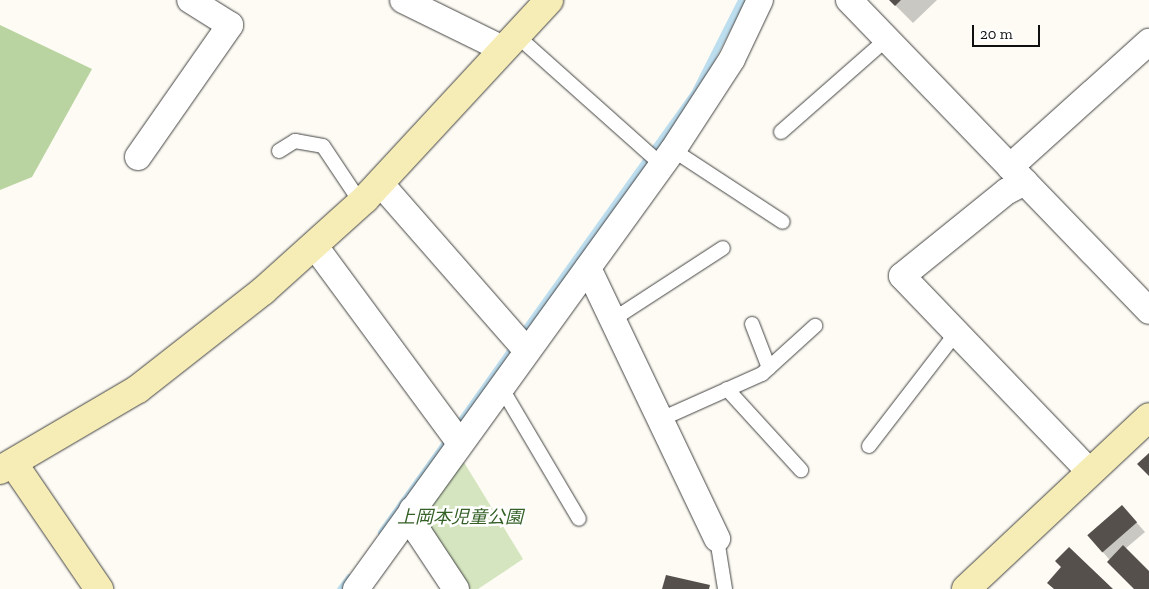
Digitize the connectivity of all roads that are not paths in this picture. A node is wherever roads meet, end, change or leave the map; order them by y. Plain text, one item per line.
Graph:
1 (190, 0) edge
2 (403, 0) edge
3 (549, 0) edge
4 (760, 0) edge
5 (849, 0) edge
6 (887, 39) junction
7 (510, 42) junction
8 (1149, 42) edge
9 (781, 132) dead end
10 (279, 151) dead end
11 (659, 156) junction
12 (138, 157) dead end
13 (1017, 175) junction
14 (380, 183) junction
15 (361, 203) junction
16 (783, 222) dead end
17 (314, 245) junction
18 (723, 248) dead end
19 (588, 268) junction
20 (1149, 311) edge
21 (610, 316) junction
22 (752, 324) dead end
23 (814, 326) dead end
24 (956, 333) junction
25 (521, 344) junction
26 (770, 368) junction
27 (501, 387) junction
28 (727, 390) junction
29 (1149, 417) edge
30 (659, 420) junction
31 (455, 436) junction
32 (869, 446) dead end
33 (6, 466) edge
34 (801, 470) dead end
35 (1090, 472) junction
36 (412, 510) junction
37 (579, 520) dead end
38 (717, 539) joint
39 (99, 589) edge
40 (356, 589) edge
41 (456, 589) edge
42 (725, 589) edge
43 (966, 589) edge

1 - 12 street
2 - 7 street
3 - 7 street
4 - 11 street
5 - 6 street
6 - 9 lane
6 - 13 street
7 - 11 lane
7 - 14 street
8 - 13 street
10 - 15 lane
11 - 16 lane
11 - 19 street
13 - 20 street
13 - 24 street
14 - 15 street
14 - 25 street
15 - 17 street
17 - 31 street
17 - 33 street
18 - 21 lane
19 - 21 street
19 - 25 street
21 - 30 street
22 - 26 lane
23 - 26 lane
24 - 32 lane
24 - 35 street
25 - 27 street
26 - 28 lane
27 - 31 street
27 - 37 lane
28 - 30 lane
28 - 34 lane
29 - 35 street
30 - 38 street
31 - 36 street
33 - 39 street
35 - 43 street
36 - 40 street
36 - 41 street
38 - 42 lane

